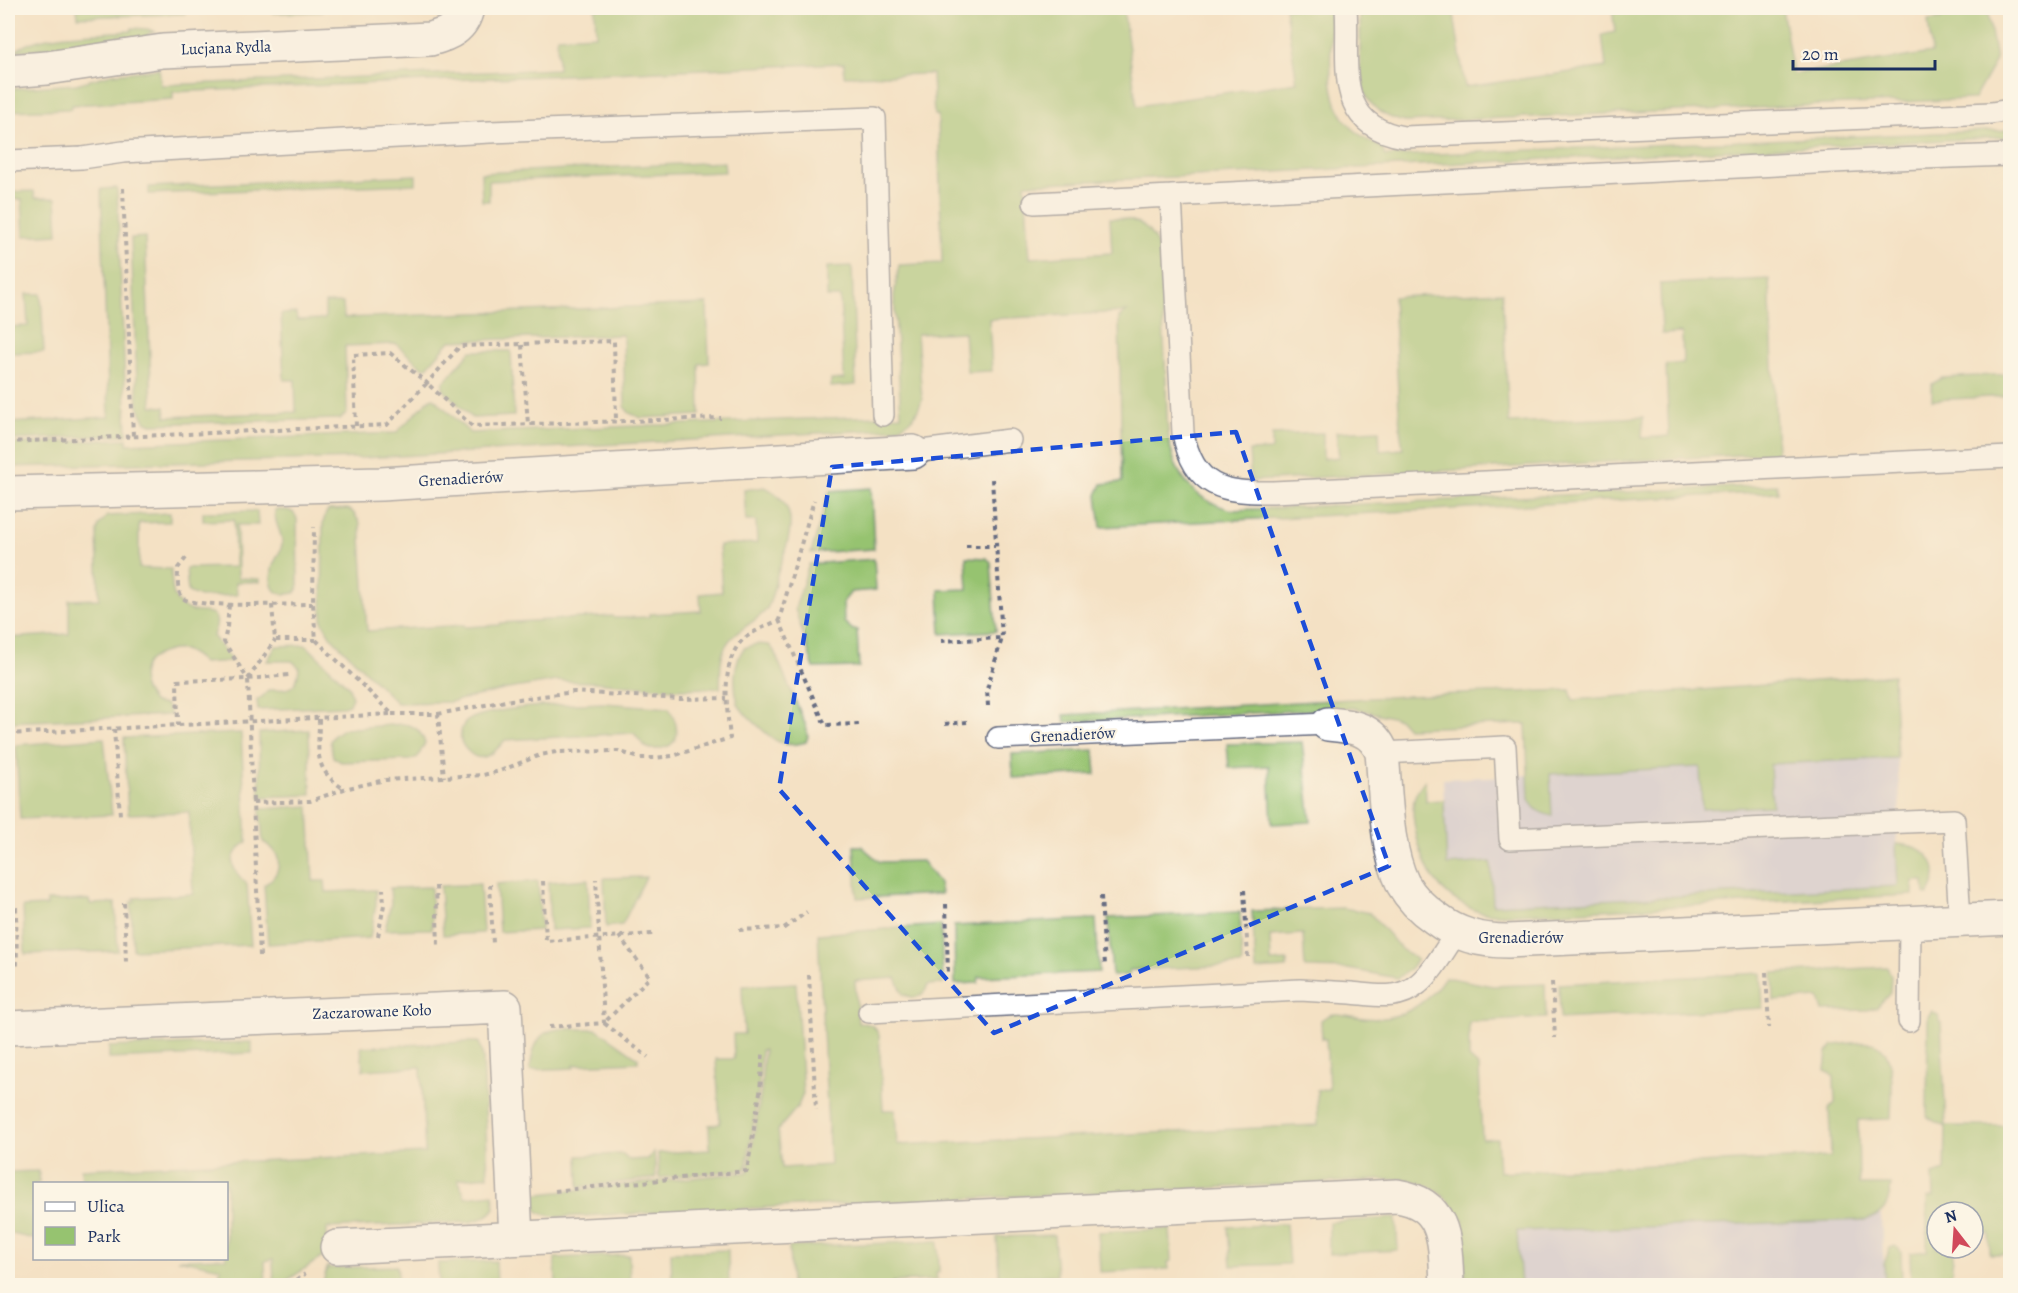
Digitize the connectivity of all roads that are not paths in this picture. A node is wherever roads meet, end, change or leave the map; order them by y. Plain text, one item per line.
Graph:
1 (467, 8) edge
2 (1346, 8) edge
3 (8, 71) edge
4 (2010, 110) edge
5 (2010, 155) edge
6 (8, 161) edge
7 (1171, 195) junction
8 (1034, 203) dead end
9 (883, 415) dead end
10 (1010, 440) dead end
11 (913, 452) joint
12 (2010, 457) edge
13 (8, 494) edge
14 (1328, 724) joint
15 (998, 738) road end
16 (1382, 753) junction
17 (2010, 918) edge
18 (1960, 921) junction
19 (1910, 923) junction
20 (1457, 932) junction
21 (869, 1012) dead end
22 (1909, 1021) dead end
23 (8, 1028) edge
24 (516, 1238) junction
25 (337, 1246) dead end
26 (1447, 1286) edge

1 - 3 street, Lucjana Rydla
2 - 4 lane
5 - 7 lane
6 - 9 lane
7 - 8 lane
7 - 12 lane
10 - 11 lane
11 - 13 street, Grenadierów
14 - 15 lane, Grenadierów
14 - 16 street, Grenadierów
16 - 18 lane
16 - 20 street, Grenadierów
17 - 18 street, Grenadierów
18 - 19 street, Grenadierów
19 - 20 street, Grenadierów
19 - 22 lane
20 - 21 lane
23 - 24 street, Zaczarowane Koło
24 - 25 street
24 - 26 street

